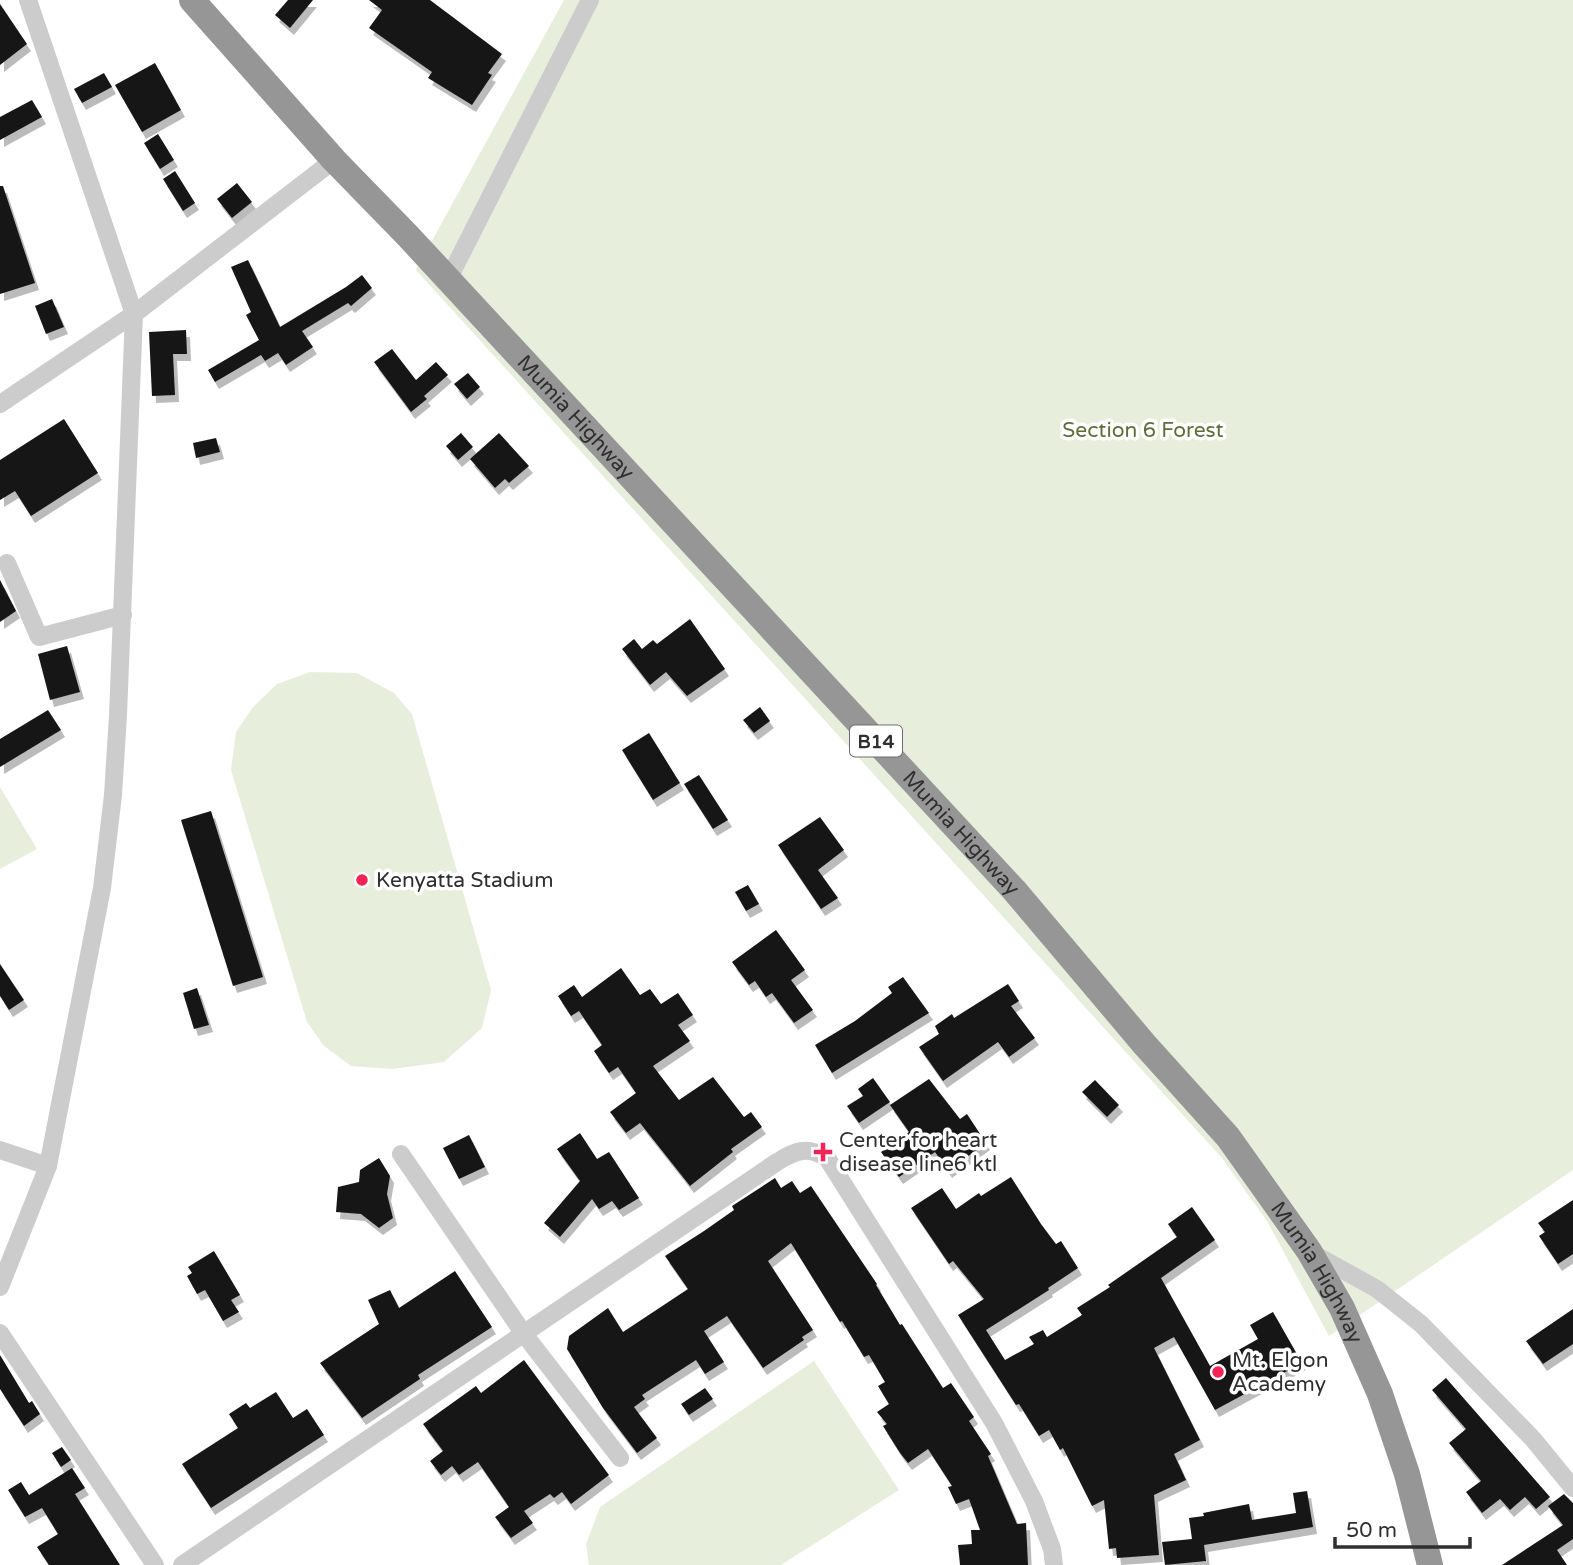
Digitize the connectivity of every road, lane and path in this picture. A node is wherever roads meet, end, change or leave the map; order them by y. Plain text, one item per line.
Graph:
1 (28, 0) edge
2 (192, 0) edge
3 (590, 0) edge
4 (334, 160) junction
5 (448, 280) junction
6 (134, 314) junction
7 (0, 404) edge
8 (7, 563) dead end
9 (123, 615) junction
10 (0, 1150) edge
11 (401, 1154) dead end
12 (48, 1166) junction
13 (1309, 1251) junction
14 (0, 1287) edge
15 (0, 1333) edge
16 (524, 1334) junction
17 (620, 1458) dead end
18 (1573, 1488) edge
19 (155, 1565) edge
20 (181, 1565) edge
21 (1054, 1565) edge
22 (1430, 1565) edge

1 - 6 street
2 - 4 highway, Mumia Highway / B14
3 - 5 street
4 - 5 highway, Mumia Highway / B14
4 - 6 street
5 - 13 highway, Mumia Highway / B14
6 - 7 street
6 - 9 street
8 - 9 street
9 - 12 street
10 - 12 street
11 - 16 street
12 - 14 street
13 - 18 street
13 - 22 highway, Mumia Highway / B14
15 - 19 street
16 - 17 street
16 - 20 street
16 - 21 street

